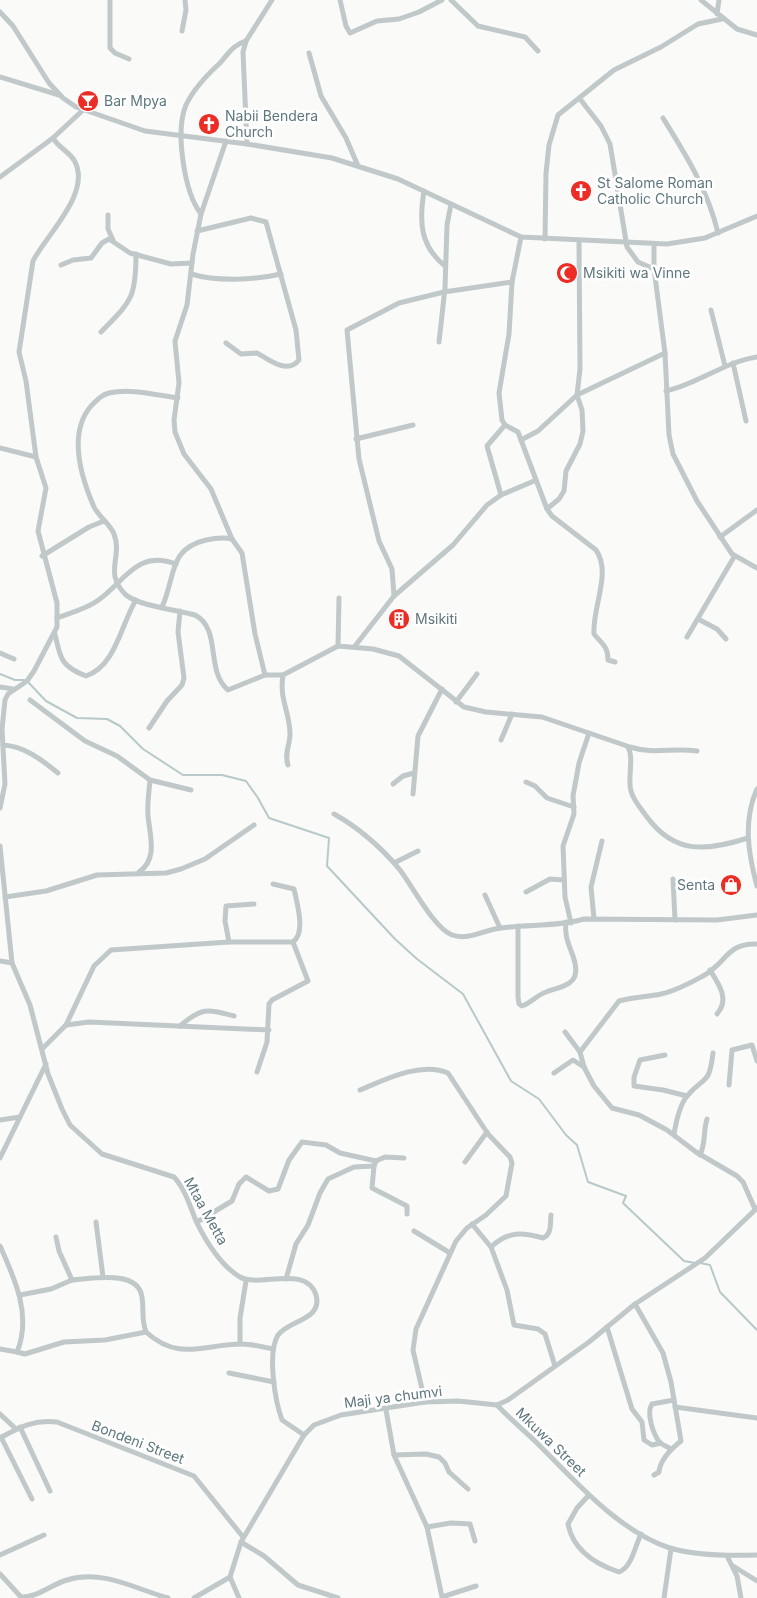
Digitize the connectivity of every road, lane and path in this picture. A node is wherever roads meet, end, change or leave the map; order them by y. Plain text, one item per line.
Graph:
1 (110, 0) edge
2 (185, 0) edge
3 (272, 0) edge
4 (340, 0) edge
5 (442, 0) edge
6 (451, 0) edge
7 (701, 0) edge
8 (719, 0) edge
9 (0, 12) edge
10 (716, 14) junction
11 (722, 19) junction
12 (182, 31) dead end
13 (757, 35) edge
14 (246, 41) junction
15 (538, 51) dead end
16 (308, 52) dead end
17 (129, 59) dead end
18 (0, 77) edge
19 (60, 95) junction
20 (580, 99) junction
21 (83, 110) junction
22 (662, 118) dead end
23 (182, 136) junction
24 (53, 138) junction
25 (226, 141) junction
26 (247, 144) junction
27 (358, 166) junction
28 (0, 177) edge
29 (424, 191) junction
30 (451, 204) junction
31 (201, 214) junction
32 (108, 215) dead end
33 (757, 216) edge
34 (197, 231) junction
35 (718, 233) junction
36 (521, 236) junction
37 (545, 239) junction
38 (112, 240) junction
39 (579, 240) junction
40 (625, 243) junction
41 (654, 245) junction
42 (136, 254) junction
43 (192, 263) junction
44 (62, 265) dead end
45 (445, 266) junction
46 (654, 268) junction
47 (191, 274) junction
48 (281, 274) junction
49 (512, 282) junction
50 (444, 292) junction
51 (711, 310) dead end
52 (101, 332) dead end
53 (439, 342) dead end
54 (226, 344) dead end
55 (665, 353) junction
56 (757, 356) edge
57 (732, 363) junction
58 (725, 366) junction
59 (666, 391) junction
60 (578, 395) junction
61 (178, 398) junction
62 (746, 421) dead end
63 (413, 424) dead end
64 (505, 425) junction
65 (356, 439) junction
66 (521, 440) junction
67 (0, 448) edge
68 (36, 457) junction
69 (534, 481) junction
70 (501, 495) junction
71 (547, 509) junction
72 (757, 510) edge
73 (104, 521) junction
74 (720, 537) junction
75 (232, 539) junction
76 (42, 556) junction
77 (734, 557) junction
78 (176, 564) junction
79 (757, 568) edge
80 (118, 583) junction
81 (394, 596) junction
82 (339, 598) dead end
83 (136, 600) junction
84 (162, 607) junction
85 (180, 611) junction
86 (57, 618) junction
87 (698, 619) junction
88 (55, 634) junction
89 (688, 637) dead end
90 (726, 639) dead end
91 (338, 646) junction
92 (355, 646) junction
93 (0, 653) edge
94 (14, 659) dead end
95 (615, 662) dead end
96 (477, 674) dead end
97 (265, 675) junction
98 (283, 675) junction
99 (0, 687) edge
100 (14, 689) junction
101 (442, 689) junction
102 (30, 700) dead end
103 (456, 702) junction
104 (512, 714) junction
105 (149, 728) dead end
106 (589, 733) junction
107 (502, 740) dead end
108 (3, 745) junction
109 (630, 747) junction
110 (698, 751) dead end
111 (288, 765) dead end
112 (58, 773) dead end
113 (414, 773) junction
114 (150, 780) junction
115 (526, 782) dead end
116 (393, 784) dead end
117 (757, 789) edge
118 (191, 790) dead end
119 (412, 794) dead end
120 (574, 807) junction
121 (0, 808) edge
122 (334, 814) dead end
123 (254, 825) dead end
124 (748, 838) junction
125 (602, 841) dead end
126 (0, 846) edge
127 (418, 851) dead end
128 (394, 863) junction
129 (139, 872) junction
130 (674, 879) dead end
131 (564, 880) junction
132 (272, 884) dead end
133 (757, 886) edge
134 (526, 892) dead end
135 (485, 895) dead end
136 (5, 897) junction
137 (254, 904) dead end
138 (757, 915) edge
139 (594, 919) junction
140 (675, 920) junction
141 (569, 923) junction
142 (518, 926) junction
143 (500, 928) junction
144 (229, 942) junction
145 (293, 942) junction
146 (757, 944) edge
147 (0, 961) edge
148 (12, 963) junction
149 (710, 970) junction
150 (717, 1014) dead end
151 (234, 1016) dead end
152 (66, 1025) junction
153 (180, 1026) junction
154 (269, 1030) junction
155 (565, 1032) dead end
156 (42, 1049) junction
157 (580, 1052) junction
158 (713, 1054) dead end
159 (665, 1055) dead end
160 (757, 1060) edge
161 (46, 1064) junction
162 (584, 1067) junction
163 (257, 1072) dead end
164 (554, 1073) dead end
165 (729, 1085) dead end
166 (360, 1090) dead end
167 (687, 1096) junction
168 (20, 1117) junction
169 (707, 1119) dead end
170 (0, 1120) edge
171 (487, 1132) junction
172 (674, 1134) junction
173 (700, 1154) junction
174 (0, 1158) edge
175 (404, 1158) dead end
176 (465, 1162) dead end
177 (375, 1164) junction
178 (756, 1209) edge
179 (407, 1214) dead end
180 (551, 1215) dead end
181 (96, 1222) dead end
182 (197, 1222) junction
183 (472, 1224) junction
184 (414, 1232) dead end
185 (56, 1237) dead end
186 (0, 1246) edge
187 (491, 1247) junction
188 (450, 1253) junction
189 (103, 1277) junction
190 (286, 1279) junction
191 (72, 1280) junction
192 (246, 1281) junction
193 (20, 1295) junction
194 (635, 1304) junction
195 (607, 1327) junction
196 (146, 1332) junction
197 (240, 1344) junction
198 (0, 1349) edge
199 (273, 1349) junction
200 (18, 1352) junction
201 (555, 1366) junction
202 (229, 1373) dead end
203 (274, 1382) junction
204 (674, 1400) junction
205 (425, 1402) junction
206 (497, 1405) junction
207 (675, 1407) junction
208 (386, 1410) junction
209 (0, 1414) edge
210 (757, 1418) edge
211 (18, 1428) junction
212 (304, 1435) junction
213 (0, 1437) edge
214 (661, 1443) junction
215 (671, 1449) junction
216 (394, 1455) junction
217 (654, 1475) dead end
218 (468, 1489) dead end
219 (50, 1491) dead end
220 (589, 1495) junction
221 (32, 1499) dead end
222 (427, 1527) junction
223 (641, 1534) junction
224 (44, 1535) dead end
225 (242, 1539) junction
226 (475, 1541) dead end
227 (671, 1548) junction
228 (0, 1555) edge
229 (757, 1555) edge
230 (727, 1556) junction
231 (733, 1566) junction
232 (0, 1574) edge
233 (230, 1577) junction
234 (757, 1582) edge
235 (476, 1586) dead end
236 (21, 1598) edge
237 (168, 1598) edge
238 (194, 1598) edge
239 (239, 1598) edge
240 (338, 1598) edge
241 (664, 1598) edge
242 (741, 1598) edge

1 - 17 street
2 - 12 street
3 - 14 street
4 - 5 street
6 - 15 street
7 - 10 street
8 - 10 street
9 - 19 street
10 - 11 street
11 - 13 street
11 - 20 street
14 - 23 street
14 - 26 street
16 - 27 street
18 - 19 street
19 - 21 street
20 - 37 street
20 - 40 street
21 - 23 street
21 - 24 street
22 - 35 street
23 - 25 street
23 - 31 street
24 - 28 street
24 - 68 street
25 - 26 street
25 - 31 street
26 - 27 street
27 - 29 street
29 - 30 street
29 - 45 street
30 - 36 street
30 - 45 street
31 - 34 street
32 - 38 street
33 - 35 street
34 - 43 street
34 - 48 street
35 - 41 street
36 - 37 street
36 - 49 street
37 - 39 street
38 - 42 street
38 - 44 street
39 - 40 street
39 - 60 street
40 - 41 street
40 - 46 street
41 - 46 street
42 - 43 street
42 - 52 street
43 - 47 street
45 - 50 street
46 - 55 street
47 - 48 street
47 - 61 street
48 - 54 street
49 - 50 street
49 - 64 street
50 - 53 street
50 - 65 street
51 - 58 street
55 - 59 street
55 - 60 street
56 - 57 street
57 - 58 street
57 - 62 street
58 - 59 street
59 - 74 street
60 - 66 street
60 - 71 street
61 - 73 street
61 - 75 street
63 - 65 street
64 - 66 street
64 - 70 street
65 - 81 street
66 - 69 street
67 - 68 street
68 - 76 street
69 - 70 street
69 - 71 street
70 - 81 street
71 - 95 street
72 - 74 street
73 - 76 street
73 - 80 street
74 - 77 street
75 - 78 street
75 - 97 street
76 - 86 street
77 - 79 street
77 - 87 street
78 - 80 street
78 - 84 street
80 - 83 street
80 - 86 street
81 - 92 street
82 - 91 street
83 - 84 street
83 - 88 street
84 - 85 street
85 - 97 street
85 - 105 street
86 - 88 street
87 - 89 street
87 - 90 street
88 - 100 street
91 - 92 street
91 - 98 street
92 - 101 street
93 - 94 street
96 - 103 street
97 - 98 street
98 - 111 street
99 - 100 street
100 - 108 street
101 - 103 street
101 - 113 street
102 - 114 street
103 - 104 street
104 - 106 street
104 - 107 street
106 - 109 street
106 - 120 street
108 - 112 street
108 - 121 street
109 - 110 street
109 - 124 street
113 - 116 street
113 - 119 street
114 - 118 street
114 - 129 street
115 - 120 street
117 - 124 street
120 - 131 street
122 - 128 street
123 - 129 street
124 - 133 street
125 - 139 street
126 - 136 street, Mtaa Metta
127 - 128 street
128 - 143 street
129 - 136 street
130 - 140 street
131 - 134 street
131 - 141 street
132 - 145 street
135 - 143 street
136 - 148 street, Mtaa Metta
137 - 144 street
138 - 140 street
139 - 140 street
139 - 141 street
141 - 142 street
141 - 142 street
142 - 143 street
144 - 145 street
144 - 152 street
145 - 154 street
146 - 149 street
147 - 148 street
148 - 156 street, Mtaa Metta
149 - 150 street
149 - 157 street
151 - 153 street
152 - 153 street
152 - 156 street
153 - 154 street
154 - 163 street
155 - 157 street
156 - 161 street, Mtaa Metta
157 - 162 street
158 - 167 street
159 - 167 street
160 - 165 street
161 - 168 street
161 - 182 street, Mtaa Metta
162 - 164 street
162 - 172 street
166 - 171 street
167 - 172 street
168 - 170 street
168 - 174 street
169 - 173 street
171 - 176 street
171 - 183 street
172 - 173 street
173 - 178 street
175 - 177 street
177 - 179 street
177 - 182 street
177 - 190 street
178 - 194 street
180 - 187 street
181 - 189 street
182 - 192 street, Mtaa Metta
183 - 187 street
183 - 188 street
184 - 188 street
185 - 191 street
186 - 193 street
187 - 201 street
188 - 205 street
189 - 191 street
189 - 196 street
190 - 192 street
190 - 199 street
191 - 193 street
192 - 197 street
193 - 200 street
194 - 195 street
194 - 204 street
195 - 201 street
195 - 214 street
196 - 197 street
196 - 200 street
197 - 199 street
198 - 200 street
199 - 203 street
201 - 206 street
202 - 203 street
203 - 212 street
204 - 207 street
204 - 214 street
205 - 206 street, Maji ya chumvi
205 - 208 street, Maji ya chumvi
206 - 220 street, Mkuwa Street
207 - 210 street
207 - 215 street
208 - 212 street, Maji ya chumvi
208 - 216 street
209 - 211 street
211 - 213 street, Bondeni Street
211 - 219 street
211 - 225 street, Bondeni Street
212 - 225 street, Maji ya chumvi
213 - 221 street
214 - 215 street
215 - 217 street
216 - 218 street
216 - 222 street
220 - 223 street, Mkuwa Street
220 - 223 street, Mkuwa Street
222 - 226 street
222 - 235 street
223 - 227 street, Mkuwa Street
224 - 228 street
225 - 233 street, Maji ya chumvi
225 - 240 street, Bondeni Street
227 - 230 street, Mkuwa Street
227 - 241 street
229 - 230 street, Mkuwa Street
230 - 231 street
231 - 234 street
231 - 242 street
232 - 236 street
233 - 238 street
233 - 239 street
236 - 237 street

